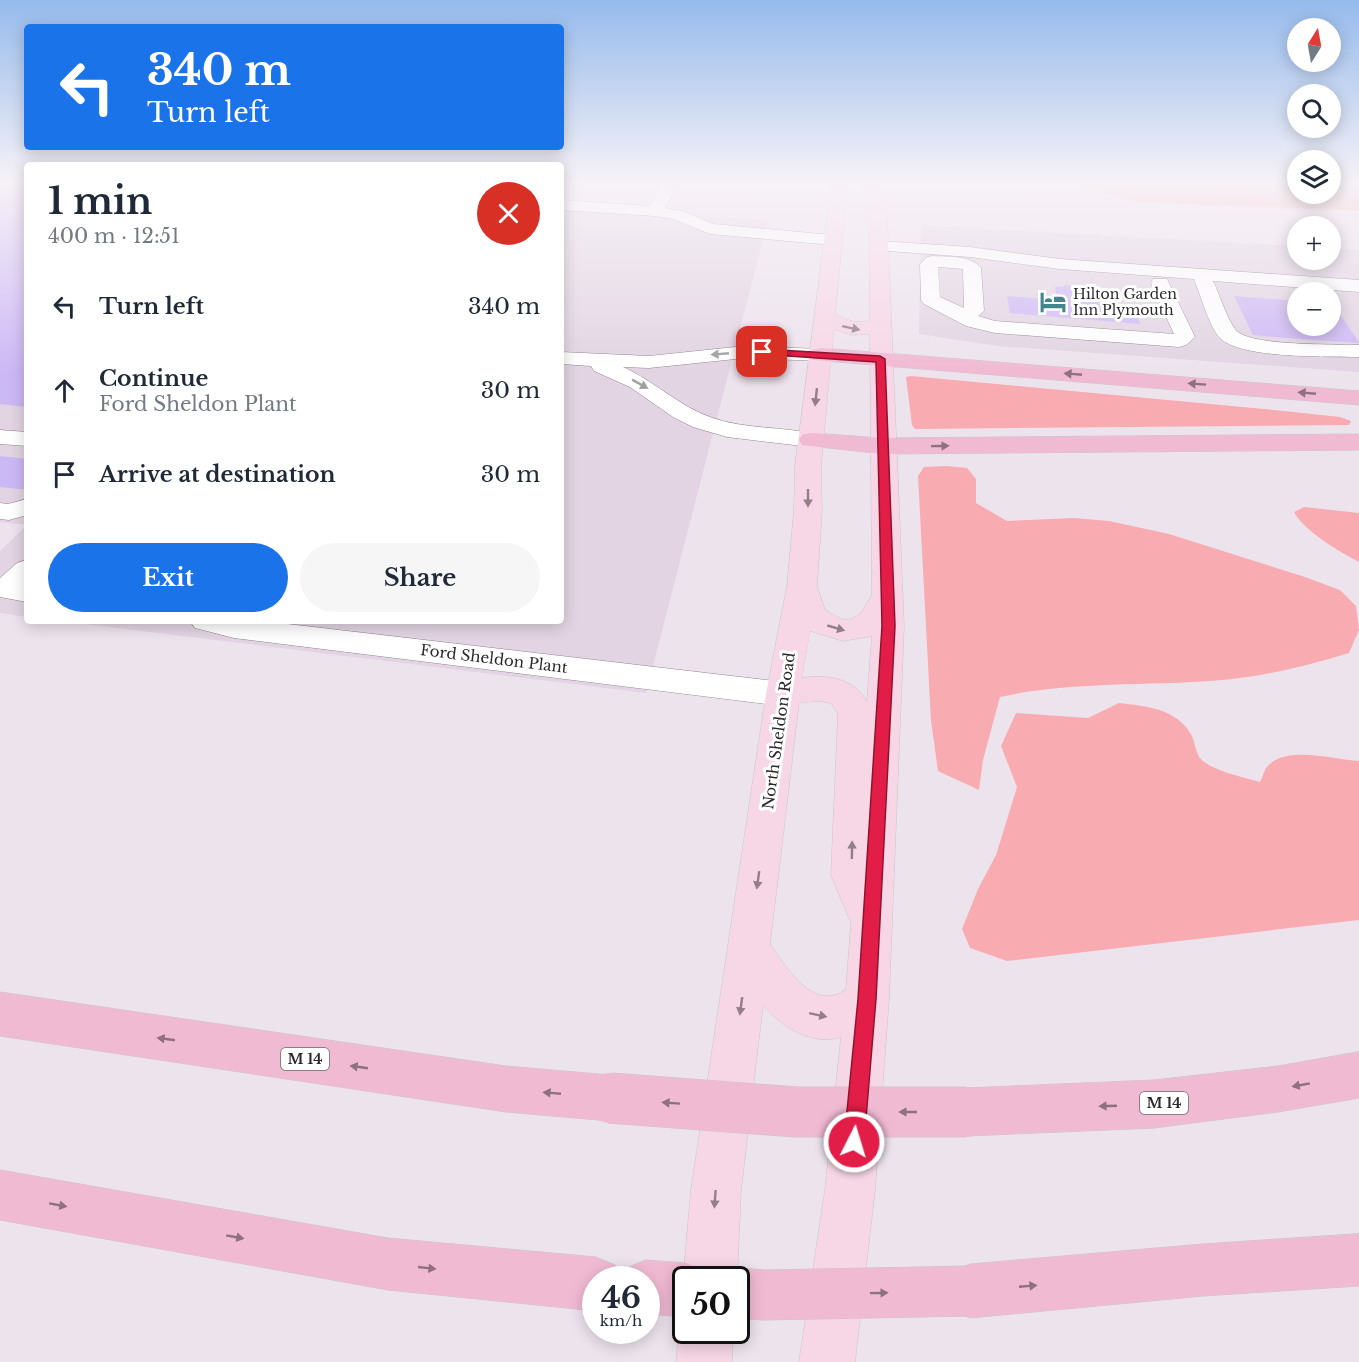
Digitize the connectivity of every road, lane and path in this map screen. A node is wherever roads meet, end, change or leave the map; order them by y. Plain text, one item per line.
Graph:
1 (832, 245) edge
2 (880, 245) edge
3 (895, 245) edge
4 (970, 257) junction
5 (1157, 277) junction
6 (1204, 281) junction
7 (1359, 286) edge
8 (1287, 293) edge
9 (1341, 299) edge
10 (1359, 302) edge
11 (961, 316) junction
12 (824, 318) junction
13 (881, 327) junction
14 (1359, 351) edge
15 (820, 355) junction
16 (564, 358) edge
17 (880, 359) junction
18 (587, 360) junction
19 (1359, 398) edge
20 (0, 437) edge
21 (24, 439) edge
22 (811, 440) junction
23 (1359, 442) edge
24 (1265, 444) junction
25 (882, 446) junction
26 (1359, 449) edge
27 (24, 508) edge
28 (0, 511) edge
29 (24, 571) edge
30 (802, 586) junction
31 (24, 592) edge
32 (888, 592) junction
33 (217, 624) edge
34 (783, 694) junction
35 (872, 926) junction
36 (749, 948) junction
37 (867, 999) junction
38 (0, 1014) edge
39 (1359, 1075) edge
40 (0, 1195) edge
41 (1359, 1239) edge
42 (1359, 1260) edge
43 (711, 1266) edge
44 (1203, 1270) junction
45 (576, 1283) edge
46 (750, 1293) edge
47 (705, 1344) edge
48 (704, 1362) edge
49 (827, 1362) edge

1 - 12 main road, North Sheldon Road
2 - 13 main road
3 - 4 lane
4 - 5 lane
4 - 5 lane
4 - 11 lane
4 - 11 lane
5 - 6 lane
5 - 11 lane
6 - 7 lane
6 - 8 lane
6 - 14 lane
9 - 10 lane
12 -> 13 main road
12 - 15 main road, North Sheldon Road
13 - 17 main road
15 - 17 highway
15 -> 18 lane
15 -> 22 main road, North Sheldon Road
16 - 18 lane
19 -> 17 highway
17 - 25 main road
18 -> 22 lane
20 - 21 lane
22 - 25 highway
22 -> 30 main road, North Sheldon Road
23 - 24 highway
25 -> 24 highway
24 - 26 highway
25 - 32 main road
27 - 28 lane
29 - 31 lane
30 -> 32 main road
30 - 34 main road, North Sheldon Road
32 - 35 main road
33 - 34 lane, Ford Sheldon Plant
35 -> 34 main road
34 -> 36 main road, North Sheldon Road
35 - 37 main road
36 -> 37 main road
36 -> 43 main road, North Sheldon Road
37 - 49 main road
39 -> 38 highway, M 14, bridge
40 -> 45 highway
41 - 44 highway
42 - 44 highway
46 -> 44 highway, bridge
47 - 48 main road

